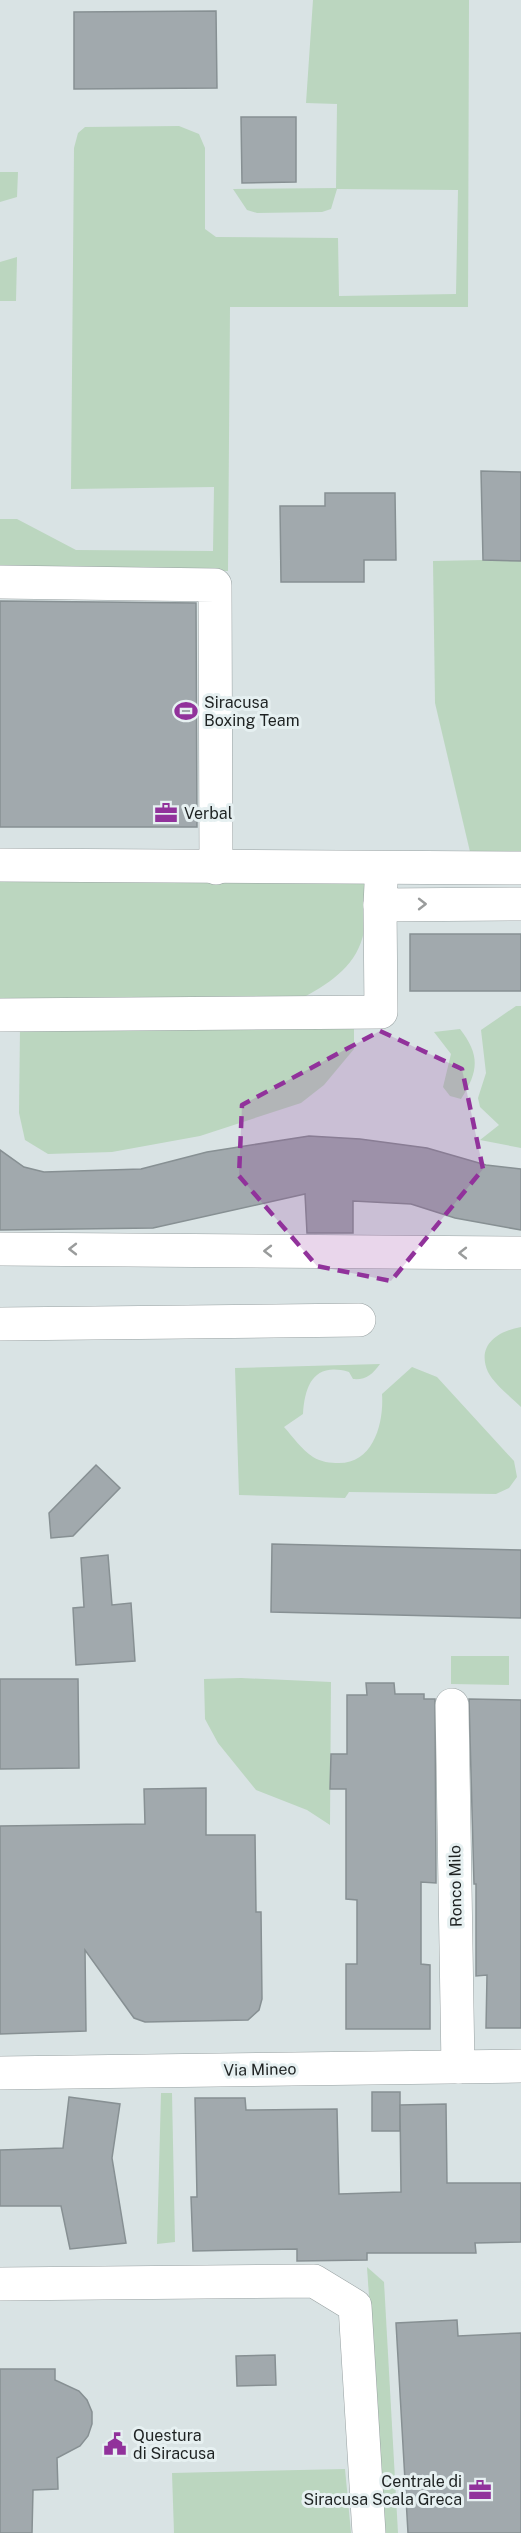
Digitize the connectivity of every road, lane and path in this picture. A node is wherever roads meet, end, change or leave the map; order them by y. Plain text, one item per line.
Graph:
1 (0, 582) edge
2 (0, 865) edge
3 (216, 868) junction
4 (381, 868) junction
5 (521, 868) edge
6 (521, 904) edge
7 (380, 905) junction
8 (0, 1015) edge
9 (0, 1249) edge
10 (521, 1253) edge
11 (359, 1320) dead end
12 (0, 1324) edge
13 (452, 1705) dead end
14 (521, 2066) edge
15 (458, 2067) junction
16 (0, 2073) edge
17 (0, 2284) edge
18 (369, 2533) edge

1 - 3 street
2 - 3 street
3 - 4 street
4 - 5 street
4 - 7 street
7 -> 6 street
7 - 8 street
10 -> 9 street
11 - 12 street
13 - 15 street, Ronco Milo
14 - 15 street, Via Mineo
15 - 16 street, Via Mineo
17 - 18 street

